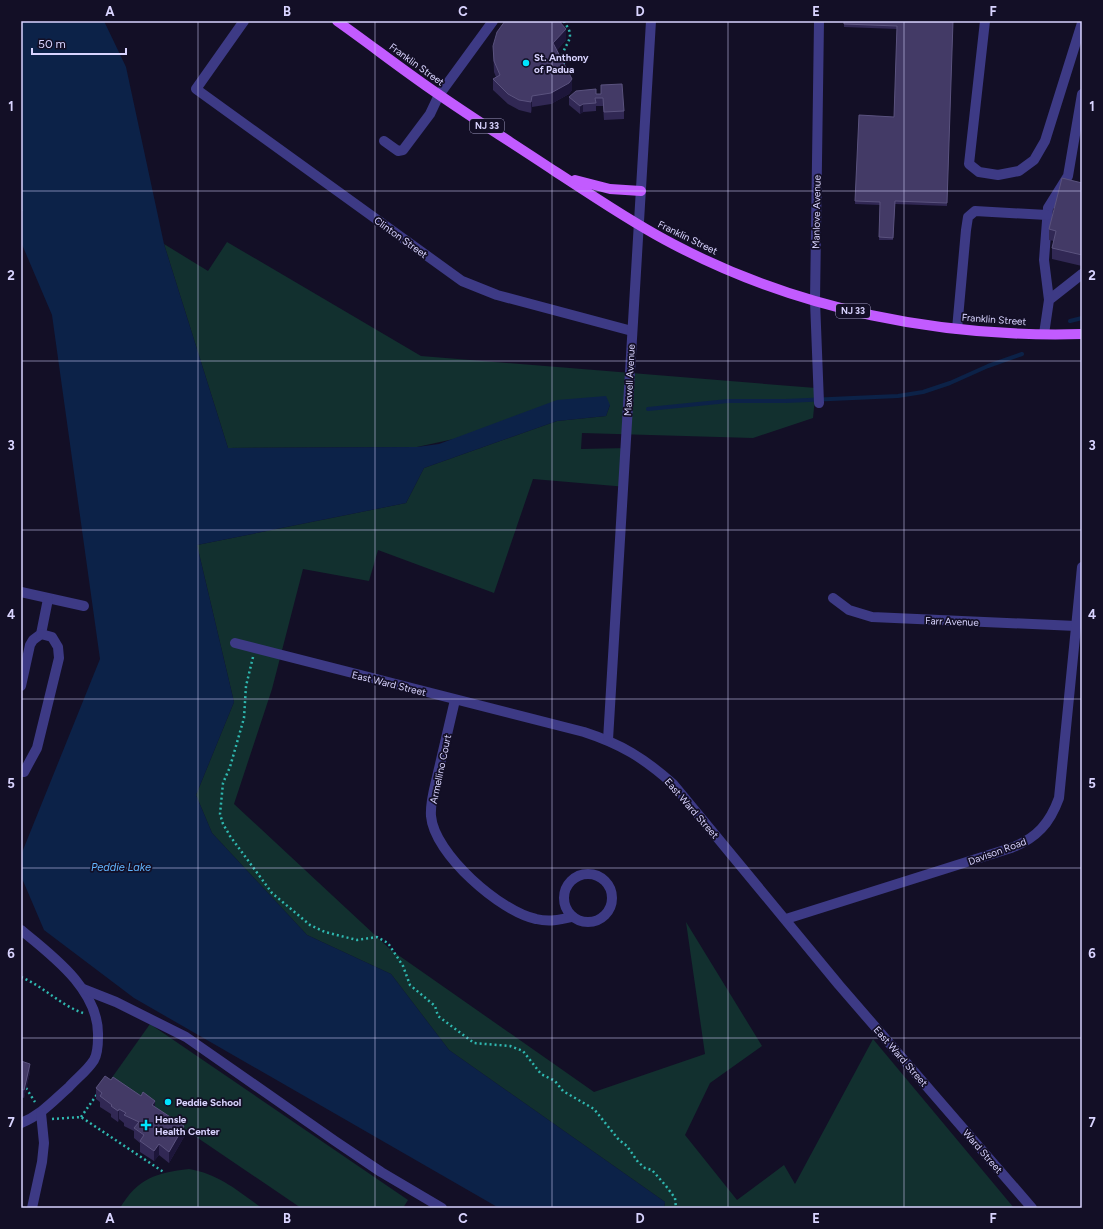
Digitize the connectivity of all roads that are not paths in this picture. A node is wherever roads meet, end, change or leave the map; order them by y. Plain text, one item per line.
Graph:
1 (244, 21) edge
2 (338, 21) edge
3 (493, 21) edge
4 (651, 21) edge
5 (819, 21) edge
6 (985, 21) edge
7 (1082, 23) edge
8 (1082, 94) edge
9 (439, 95) junction
10 (1079, 134) edge
11 (384, 141) dead end
12 (565, 178) junction
13 (642, 191) junction
14 (1047, 215) junction
15 (639, 226) junction
16 (1082, 274) edge
17 (1049, 300) junction
18 (815, 301) junction
19 (957, 329) junction
20 (632, 331) junction
21 (1044, 334) junction
22 (1082, 334) edge
23 (819, 404) dead end
24 (1082, 567) edge
25 (21, 592) edge
26 (833, 598) dead end
27 (48, 599) junction
28 (84, 606) dead end
29 (1076, 626) junction
30 (41, 634) junction
31 (235, 643) dead end
32 (21, 686) edge
33 (455, 700) junction
34 (608, 740) junction
35 (21, 761) edge
36 (22, 774) edge
37 (572, 917) junction
38 (786, 919) junction
39 (21, 930) edge
40 (83, 989) junction
41 (935, 1095) joint
42 (41, 1114) junction
43 (21, 1123) edge
44 (32, 1208) edge
45 (442, 1208) edge
46 (1032, 1208) edge

1 - 20 street, Clinton Street
2 - 9 main road, Franklin Street / NJ 33
3 - 9 street
4 - 13 street, Maxwell Avenue
5 - 18 street, Manlove Avenue
6 - 7 street
8 - 10 street
9 - 11 street
9 - 12 main road, Franklin Street / NJ 33
10 - 14 street
12 - 13 main road
12 - 15 main road, Franklin Street / NJ 33
13 - 15 street, Maxwell Avenue
14 - 17 street
14 - 19 street
15 - 18 main road, Franklin Street / NJ 33
15 - 20 street, Maxwell Avenue
16 - 17 street
17 - 21 street
18 - 19 main road, Franklin Street / NJ 33
18 - 23 street, Manlove Avenue
19 - 21 main road, Franklin Street / NJ 33
20 - 34 street, Maxwell Avenue
21 - 22 main road, Franklin Street / NJ 33
24 - 29 street, Davison Road
25 - 27 street
26 - 29 street, Farr Avenue
27 - 28 street
27 - 30 street
29 - 38 street, Davison Road
30 - 32 street
30 - 36 street
31 - 33 street, East Ward Street
33 - 34 street, East Ward Street
33 - 37 street, Armellino Court
34 - 38 street, East Ward Street
35 - 36 street
37 - 37 street, Armellino Court
38 - 41 street, East Ward Street
39 - 40 street
40 - 42 street
40 - 45 street
41 - 46 street, Ward Street
42 - 43 street
42 - 44 street

